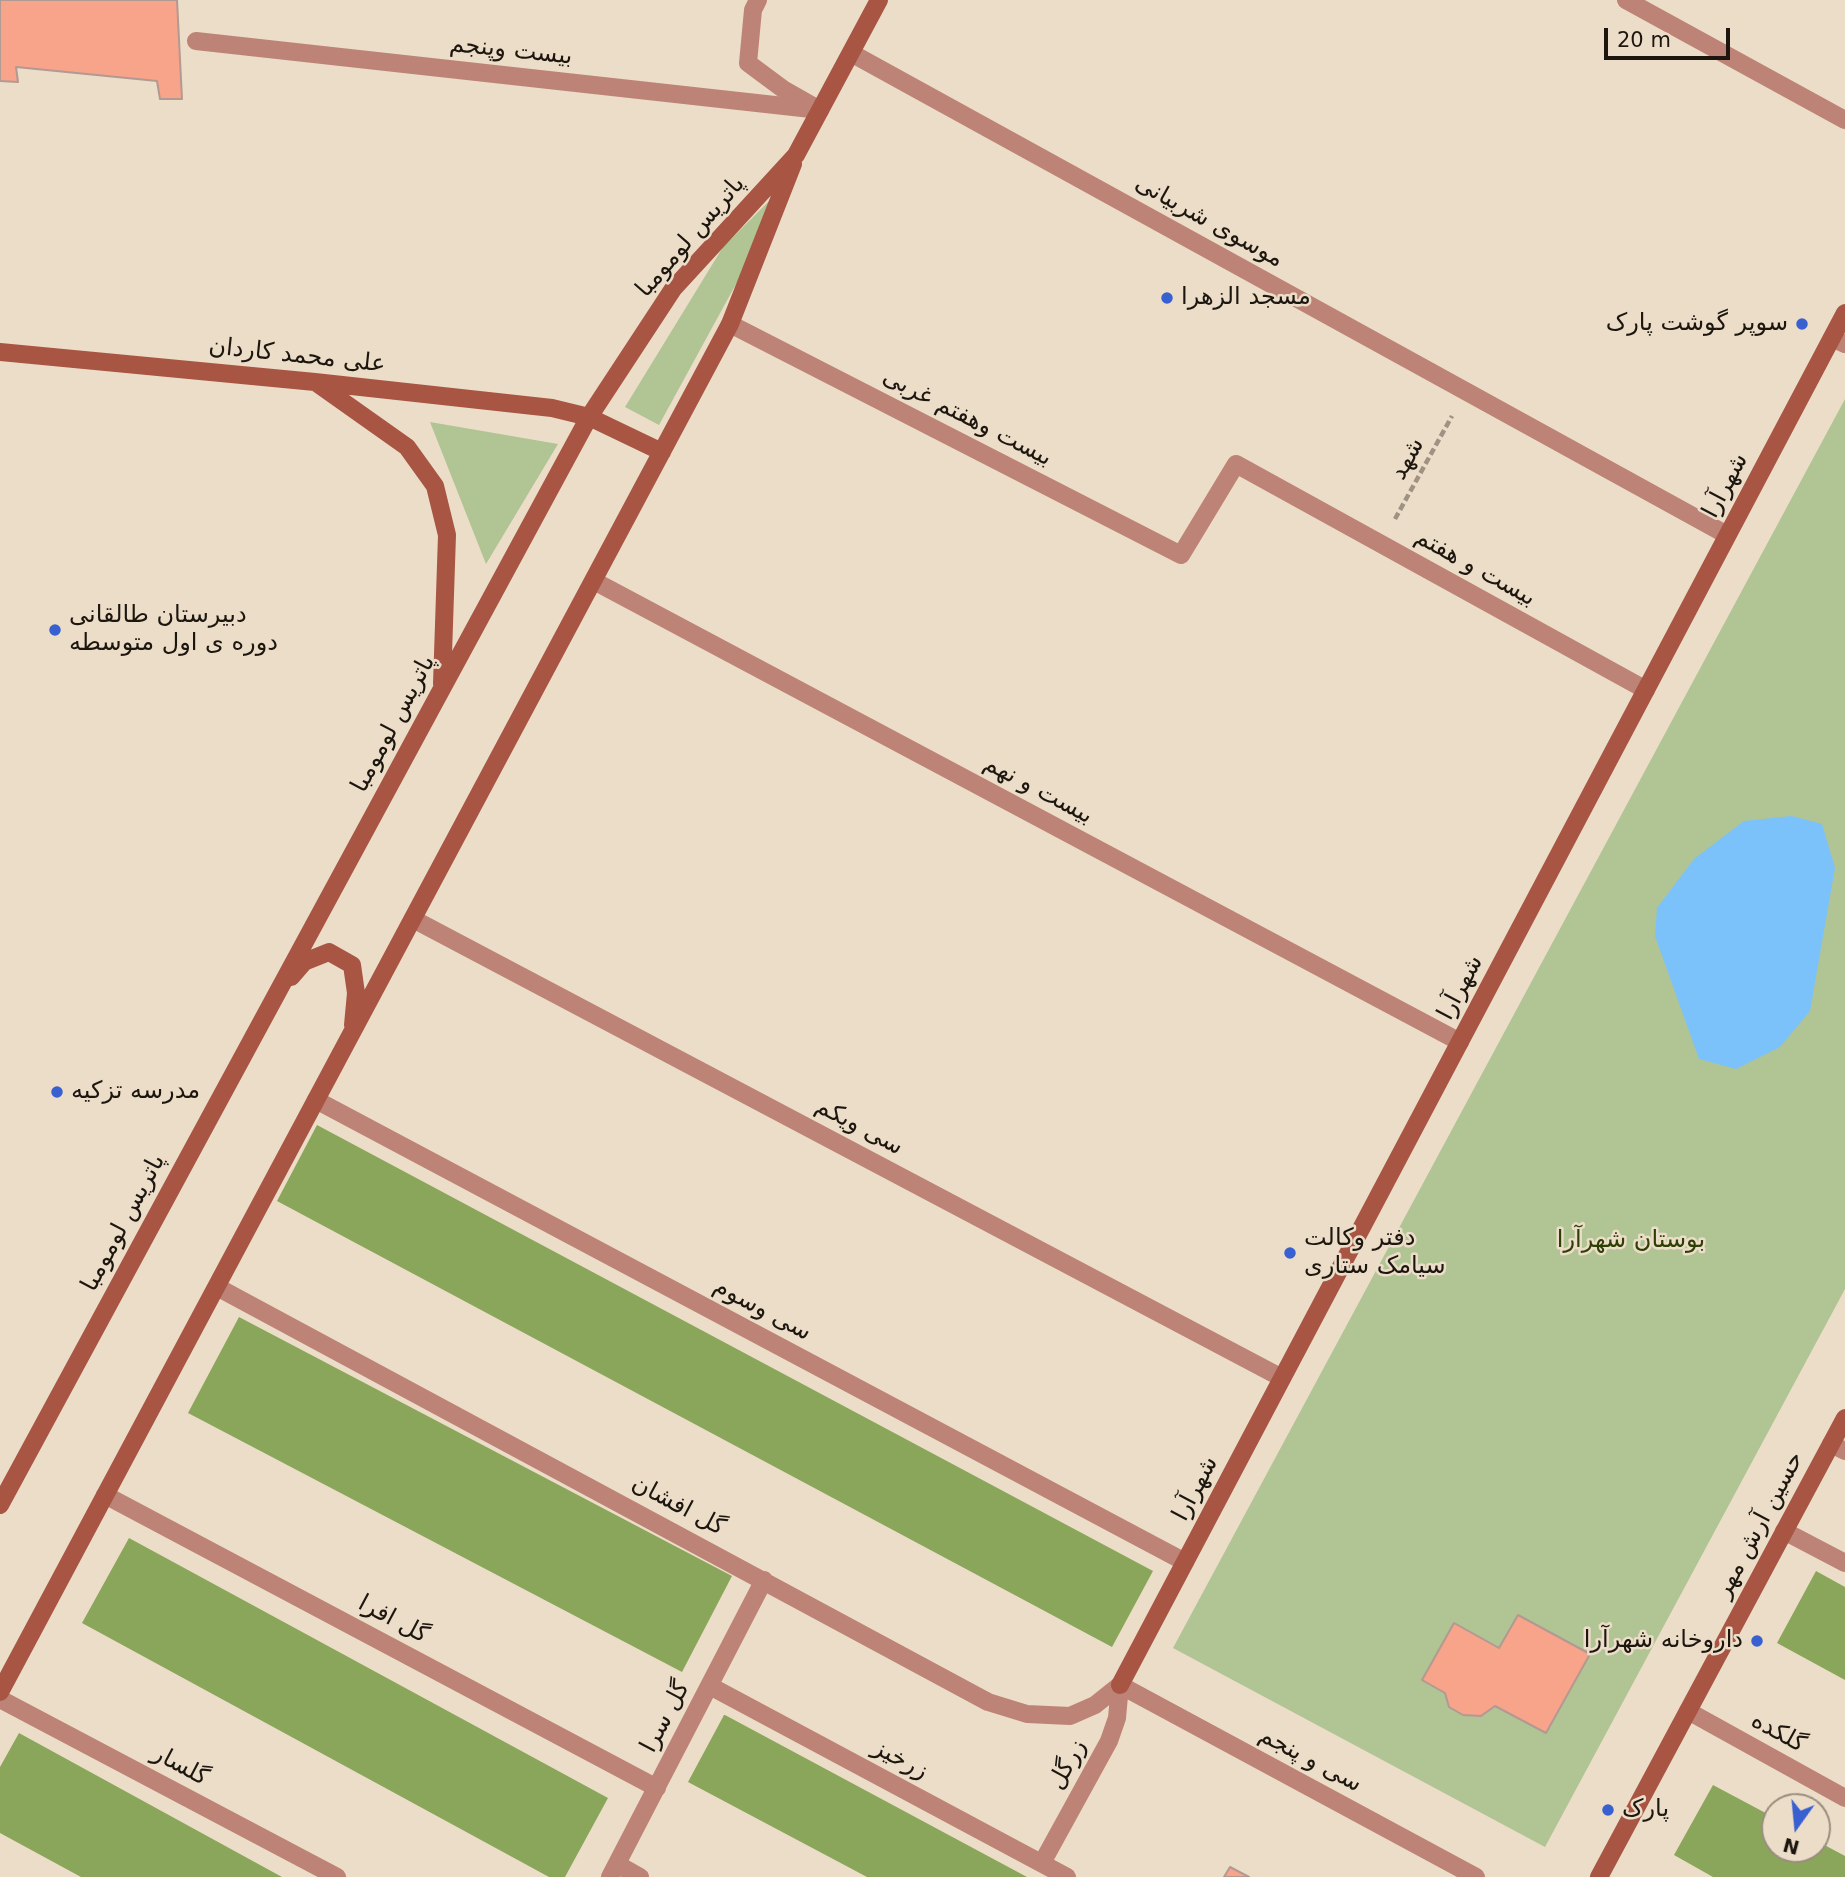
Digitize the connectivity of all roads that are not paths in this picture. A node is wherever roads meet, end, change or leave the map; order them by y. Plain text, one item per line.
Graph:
1 (758, 0) edge
2 (879, 0) edge
3 (1626, 0) edge
4 (196, 41) dead end
5 (851, 53) junction
6 (820, 110) junction
7 (1845, 120) edge
8 (796, 155) junction
9 (1845, 313) edge
10 (730, 324) junction
11 (1839, 341) edge
12 (0, 352) edge
13 (315, 382) junction
14 (589, 418) junction
15 (662, 452) junction
16 (1236, 464) joint
17 (1727, 535) junction
18 (594, 581) junction
19 (442, 687) junction
20 (1646, 690) junction
21 (413, 919) junction
22 (278, 990) junction
23 (353, 1032) junction
24 (1460, 1042) junction
25 (316, 1100) junction
26 (217, 1287) junction
27 (1283, 1378) junction
28 (1845, 1418) edge
29 (1838, 1447) edge
30 (105, 1495) junction
31 (0, 1504) edge
32 (1784, 1531) junction
33 (1185, 1562) junction
34 (1845, 1563) edge
35 (764, 1580) junction
36 (1120, 1685) junction
37 (710, 1686) junction
38 (0, 1692) edge
39 (0, 1699) edge
40 (1688, 1712) junction
41 (657, 1788) junction
42 (1845, 1798) edge
43 (1042, 1863) junction
44 (614, 1871) edge
45 (337, 1877) edge
46 (640, 1877) edge
47 (1067, 1877) edge
48 (1476, 1877) edge
49 (1599, 1877) edge

1 - 6 street
2 - 5 main road, پاتریس لومومبا
3 - 7 street
4 - 6 street, بیست وپنجم
5 - 6 main road, پاتریس لومومبا
5 - 17 street, موسوی شربیانی
6 - 8 main road, پاتریس لومومبا
8 - 10 main road
8 - 14 main road, پاتریس لومومبا
9 - 11 main road, شهرآرا
10 - 15 main road
10 - 16 street, بیست وهفتم غربی
11 - 17 main road, شهرآرا
12 - 13 main road, علی محمد کاردان
13 - 14 main road, علی محمد کاردان
13 - 19 main road
14 - 15 main road, علی محمد کاردان
14 - 19 main road, پاتریس لومومبا
15 - 18 main road
16 - 20 street, بیست و هفتم
17 - 20 main road, شهرآرا
18 - 21 main road
18 - 24 street, بیست و نهم
19 - 22 main road, پاتریس لومومبا
20 - 24 main road, شهرآرا
21 - 23 main road
21 - 27 street, سی ویکم
22 - 23 main road
22 - 31 main road, پاتریس لومومبا
23 - 25 main road
24 - 27 main road, شهرآرا
25 - 26 main road
25 - 33 street, سی وسوم
26 - 30 main road
26 - 35 street, گل افشان
27 - 33 main road, شهرآرا
28 - 29 main road, حسین آرش مهر
29 - 32 main road, حسین آرش مهر
30 - 38 main road
30 - 41 street, گل افرا
32 - 34 street
32 - 40 main road, حسین آرش مهر
33 - 36 main road, شهرآرا
35 - 36 street, گل افشان
35 - 37 street, گل سرا
36 - 43 street, زرگل
36 - 48 street, سی و پنجم
37 - 41 street, گل سرا
37 - 43 street, زرخیز
39 - 45 street, گلسار
40 - 42 street, گلکده
40 - 49 main road, حسین آرش مهر
41 - 44 street, گل سرا
43 - 47 street, زرخیز
44 - 46 street

